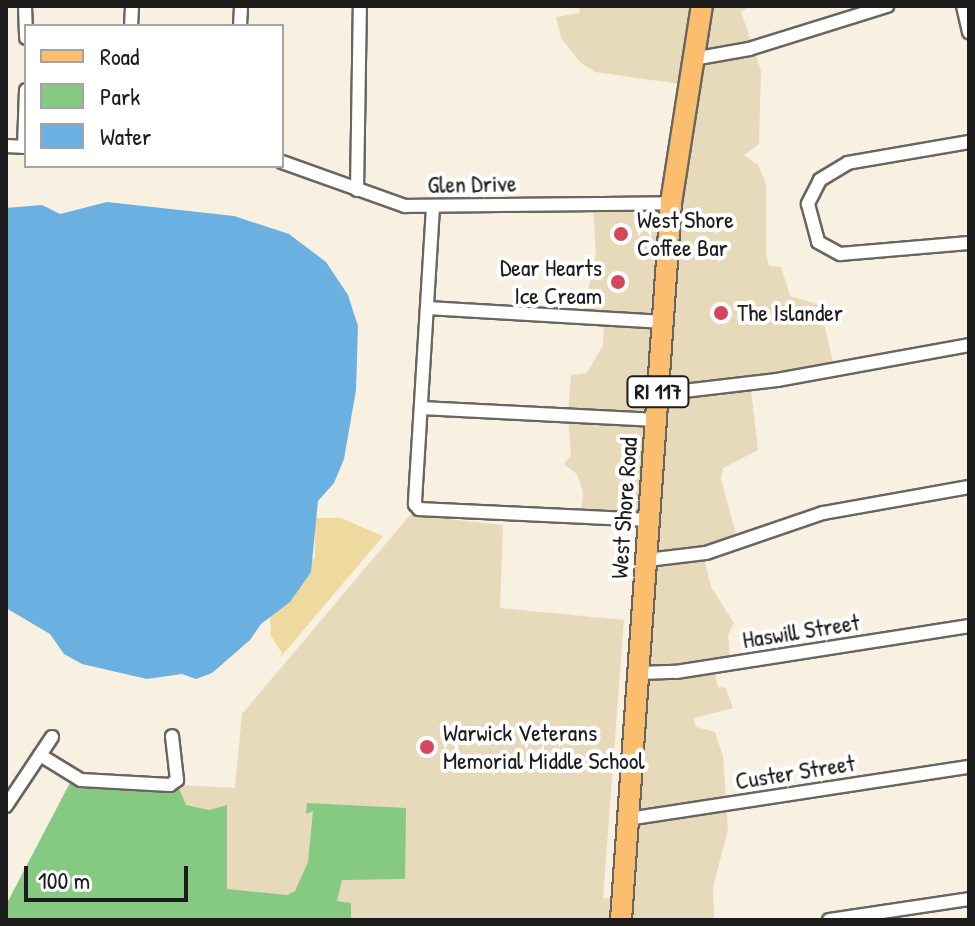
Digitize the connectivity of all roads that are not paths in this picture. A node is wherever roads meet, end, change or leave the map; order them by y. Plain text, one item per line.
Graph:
1 (360, 6) edge
2 (702, 6) edge
3 (887, 6) edge
4 (963, 6) edge
5 (969, 32) edge
6 (693, 59) junction
7 (969, 142) edge
8 (284, 163) edge
9 (357, 190) junction
10 (671, 203) junction
11 (433, 207) junction
12 (969, 243) edge
13 (429, 308) junction
14 (663, 322) junction
15 (969, 345) edge
16 (658, 394) junction
17 (422, 408) junction
18 (656, 420) junction
19 (969, 487) edge
20 (650, 520) junction
21 (647, 560) junction
22 (969, 626) edge
23 (638, 673) junction
24 (172, 736) dead end
25 (52, 737) dead end
26 (40, 755) junction
27 (969, 767) edge
28 (6, 806) edge
29 (628, 819) junction
30 (969, 899) edge
31 (621, 920) edge
32 (829, 920) edge

1 - 9 street
2 - 6 main road, West Shore Road / RI 117
3 - 6 street
4 - 5 street
6 - 10 main road, West Shore Road / RI 117
7 - 12 street
8 - 9 street, Glen Drive
9 - 11 street, Glen Drive
10 - 11 street, Glen Drive
10 - 14 main road, West Shore Road / RI 117
11 - 13 street
13 - 14 street
13 - 17 street
14 - 16 main road, West Shore Road / RI 117
15 - 16 street
16 - 18 main road, West Shore Road / RI 117
17 - 18 street
17 - 20 street
18 - 20 main road, West Shore Road / RI 117
19 - 21 street
20 - 21 main road, West Shore Road / RI 117
21 - 23 main road, West Shore Road / RI 117
22 - 23 street, Haswill Street
23 - 29 main road, West Shore Road / RI 117
24 - 26 street
25 - 26 street
26 - 28 street
27 - 29 street, Custer Street
29 - 31 main road, West Shore Road / RI 117
30 - 32 street

